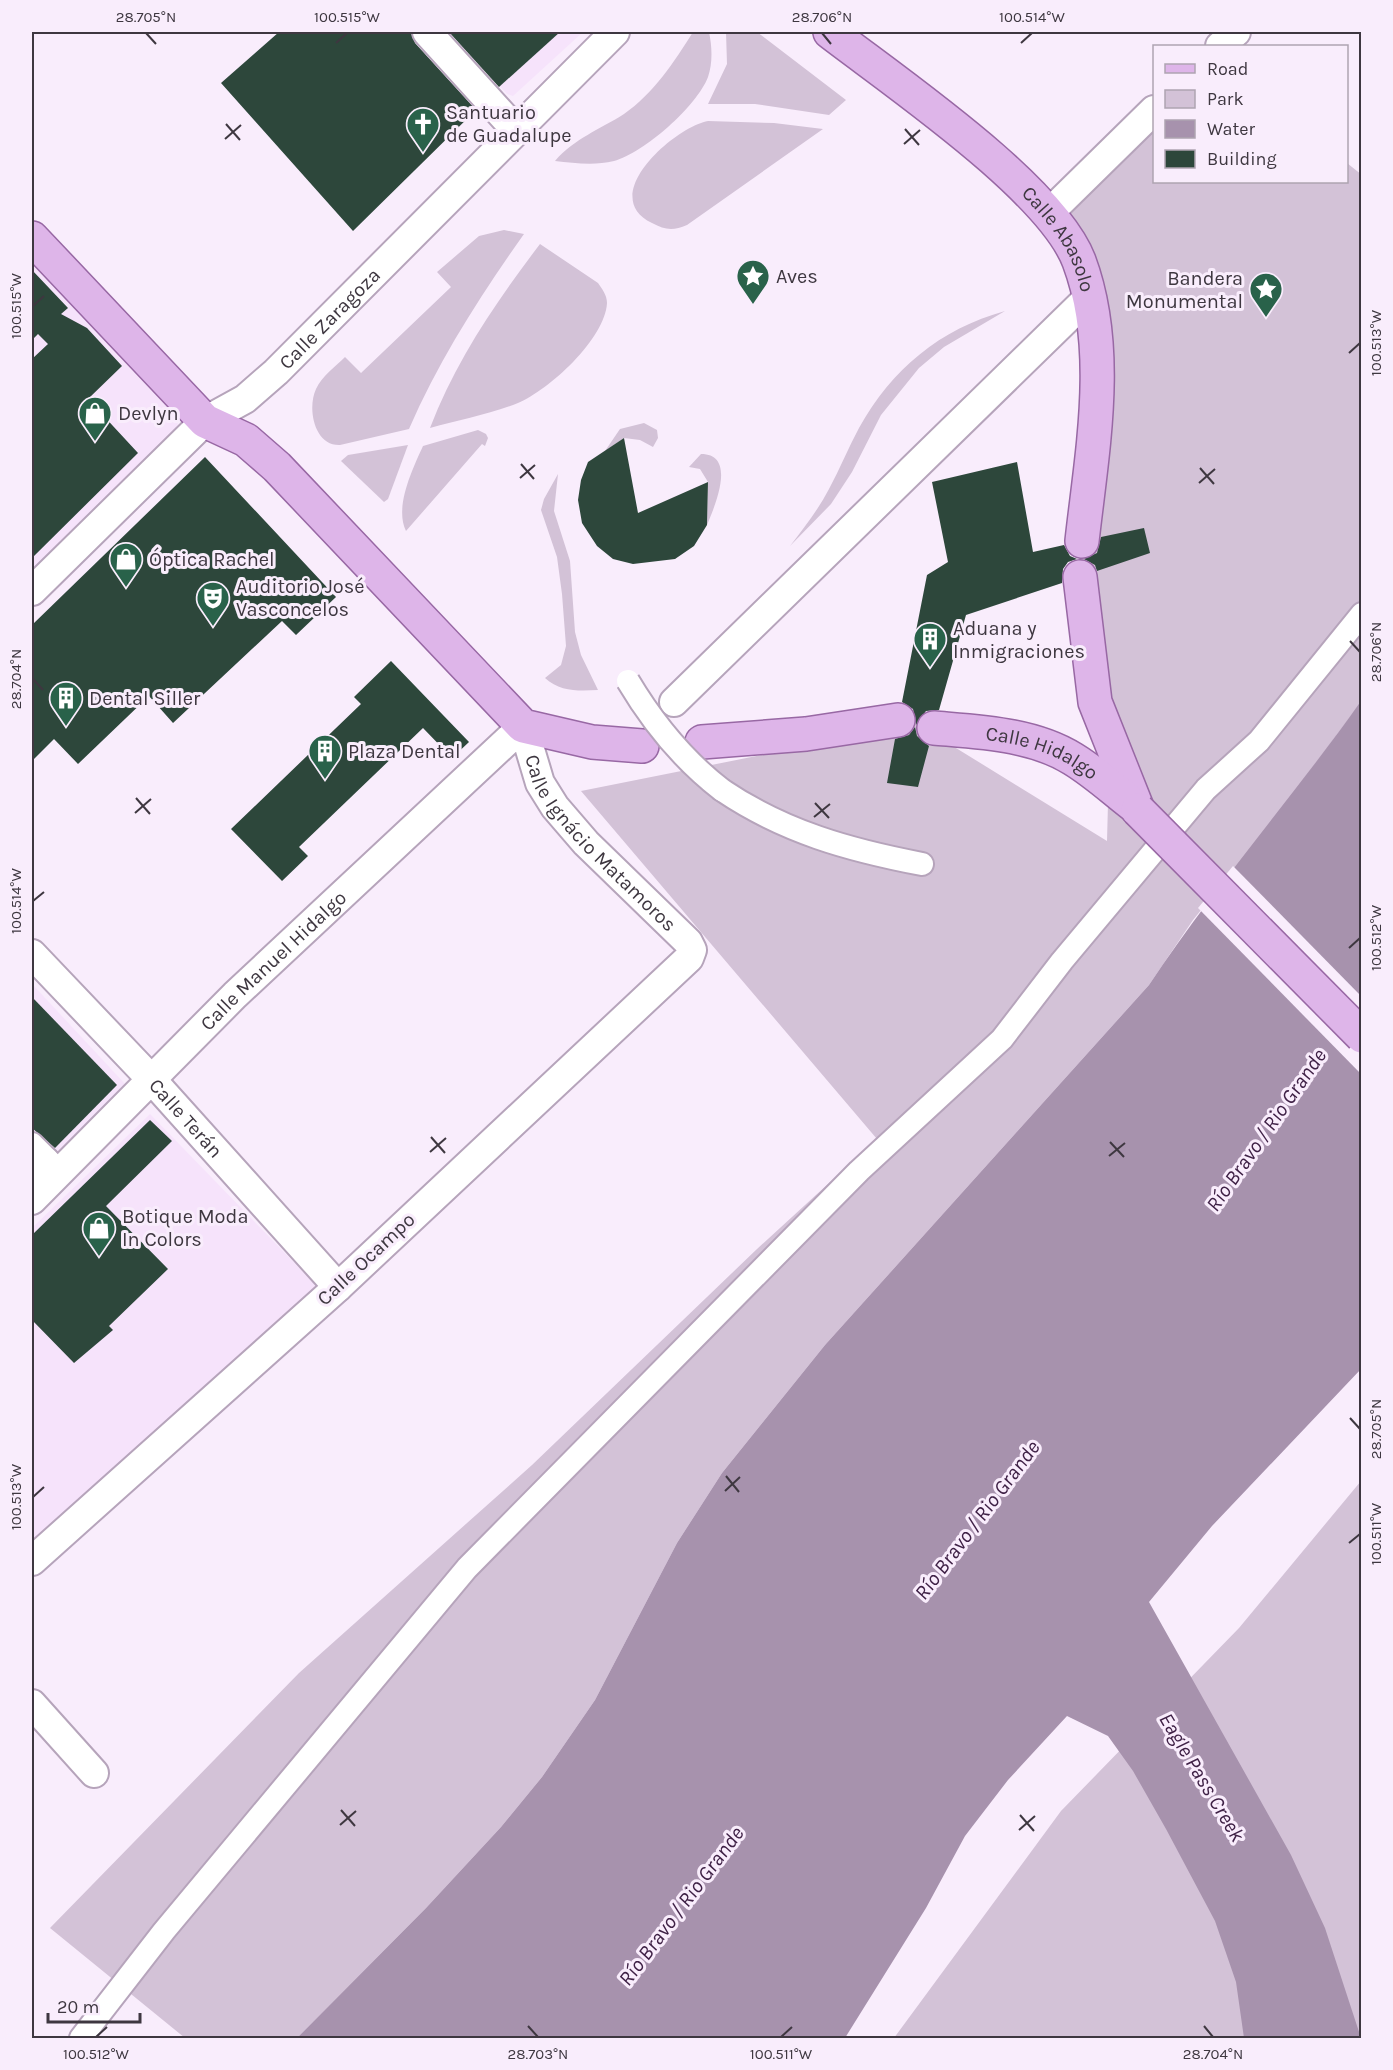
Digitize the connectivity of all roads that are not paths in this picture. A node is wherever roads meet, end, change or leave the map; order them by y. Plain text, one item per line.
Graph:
1 (427, 32) edge
2 (615, 32) edge
3 (830, 32) edge
4 (1236, 32) edge
5 (1221, 45) edge
6 (1153, 112) edge
7 (515, 129) junction
8 (1048, 214) junction
9 (32, 238) edge
10 (1089, 297) junction
11 (205, 421) junction
12 (1082, 541) dead end
13 (1080, 577) dead end
14 (32, 591) edge
15 (1362, 614) edge
16 (628, 681) dead end
17 (674, 702) dead end
18 (898, 720) dead end
19 (523, 726) junction
20 (934, 728) dead end
21 (702, 742) dead end
22 (636, 743) dead end
23 (1138, 810) junction
24 (922, 864) dead end
25 (692, 950) joint
26 (32, 954) edge
27 (1362, 1036) edge
28 (152, 1080) junction
29 (43, 1162) edge
30 (32, 1200) edge
31 (338, 1287) junction
32 (32, 1561) edge
33 (32, 1704) edge
34 (94, 1773) dead end
35 (81, 2038) edge

1 - 7 street
2 - 7 street, Calle Zaragoza
3 - 8 main road, Calle Abasolo
4 - 5 street
6 - 8 street
7 - 11 street, Calle Zaragoza
8 - 10 main road, Calle Abasolo
9 - 11 main road, Calle Ignácio Matamoros
10 - 12 main road, Calle Abasolo
10 - 17 street
11 - 14 street, Calle Zaragoza
11 - 19 main road, Calle Ignácio Matamoros
13 - 23 main road
15 - 35 street
16 - 24 street, bridge
18 - 21 main road
19 - 22 main road, Calle Ignácio Matamoros
19 - 25 street, Calle Ignácio Matamoros
19 - 28 street, Calle Manuel Hidalgo
20 - 23 main road, Calle Hidalgo
23 - 27 main road, Calle Hidalgo, bridge
25 - 31 street, Calle Ocampo
26 - 28 street, Calle Terán
28 - 29 street, Calle Manuel Hidalgo
28 - 31 street, Calle Terán
29 - 30 street, Calle Manuel Hidalgo
31 - 32 street, Calle Ocampo
33 - 34 street

